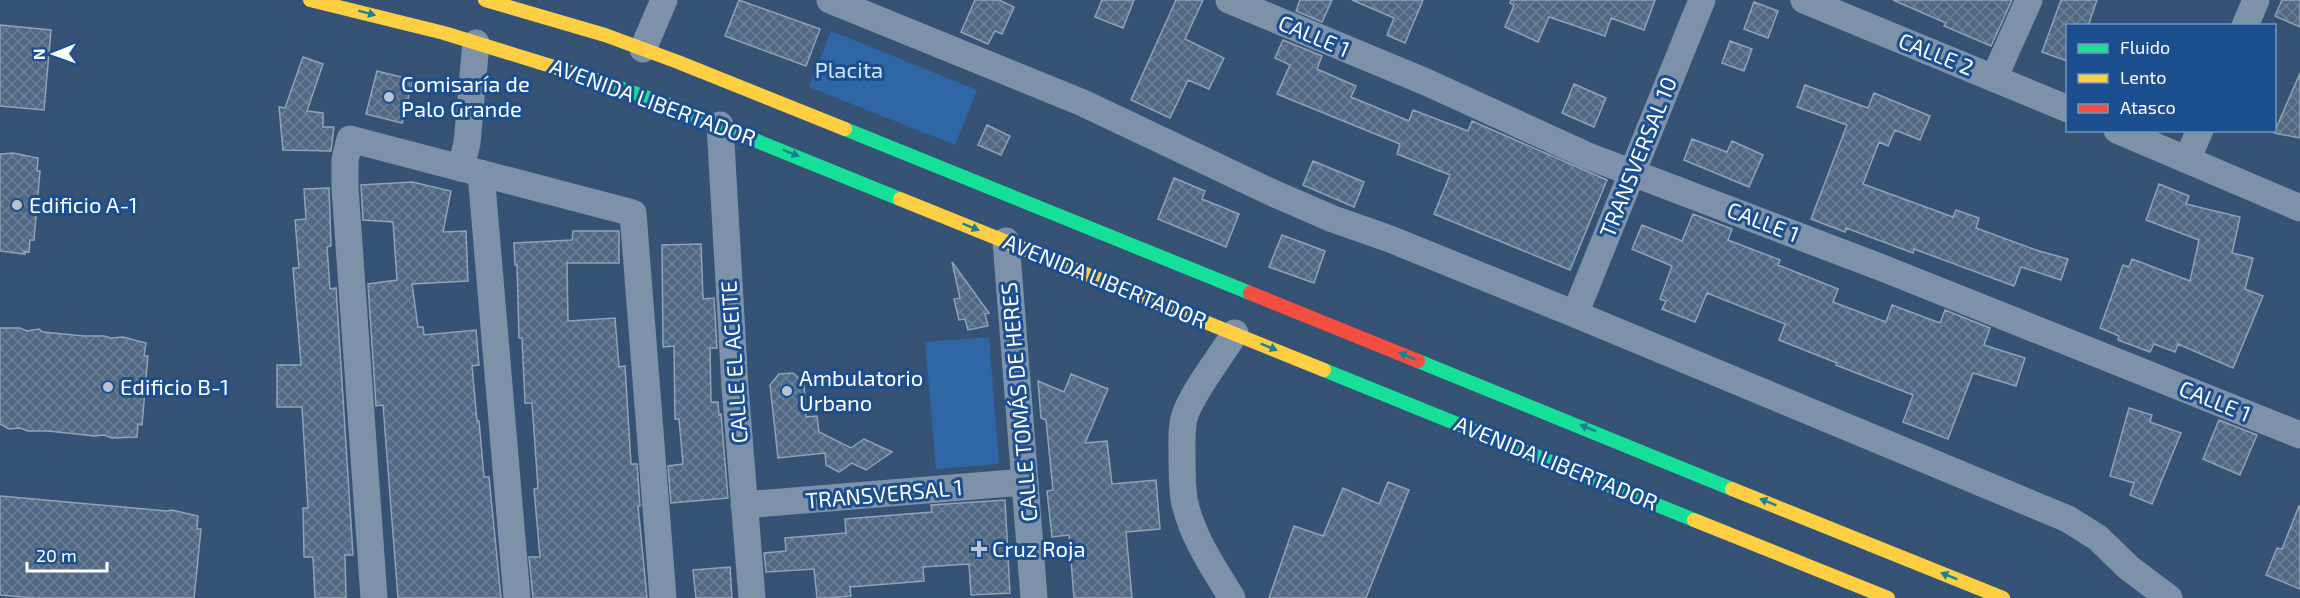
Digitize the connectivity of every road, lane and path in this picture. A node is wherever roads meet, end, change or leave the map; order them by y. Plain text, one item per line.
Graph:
1 (310, 0) edge
2 (664, 0) edge
3 (830, 0) edge
4 (1229, 0) edge
5 (1702, 0) edge
6 (1805, 0) edge
7 (2029, 0) edge
8 (2256, 0) edge
9 (482, 4) edge
10 (2246, 24) edge
11 (477, 38) junction
12 (643, 49) junction
13 (1994, 78) junction
14 (2066, 109) edge
15 (720, 125) junction
16 (2122, 132) edge
17 (2199, 132) edge
18 (2187, 160) junction
19 (471, 170) junction
20 (1632, 172) junction
21 (2300, 208) edge
22 (1006, 241) junction
23 (1575, 314) junction
24 (1235, 333) junction
25 (2300, 435) edge
26 (1024, 482) junction
27 (744, 506) junction
28 (374, 598) edge
29 (517, 598) edge
30 (663, 598) edge
31 (752, 598) edge
32 (1034, 598) edge
33 (1232, 598) edge
34 (1888, 598) edge
35 (2003, 598) edge
36 (2169, 598) edge

1 -> 11 main road, AVENIDA LIBERTADOR
2 - 12 street
3 - 23 street
4 - 20 street, CALLE 1
5 - 20 street, TRANSVERSAL 10
6 - 13 street, CALLE 2
7 - 13 street
8 - 10 street
9 - 12 main road, AVENIDA LIBERTADOR
11 - 15 main road, AVENIDA LIBERTADOR
11 - 19 street
35 -> 12 main road, AVENIDA LIBERTADOR
13 - 14 street, CALLE 2
15 -> 22 main road, AVENIDA LIBERTADOR
15 - 27 street, CALLE EL ACEITE
16 - 18 street
17 - 18 street
18 - 21 street
19 - 28 street
19 - 29 street
19 - 30 street
20 - 23 street, TRANSVERSAL 10
20 - 25 street, CALLE 1
22 - 24 main road, AVENIDA LIBERTADOR
22 - 26 street, CALLE TOMÁS DE HERES
23 - 36 street
24 - 33 street
24 -> 34 main road, AVENIDA LIBERTADOR
26 - 27 street, TRANSVERSAL 1
26 - 32 street, CALLE TOMÁS DE HERES
27 - 31 street, CALLE EL ACEITE

